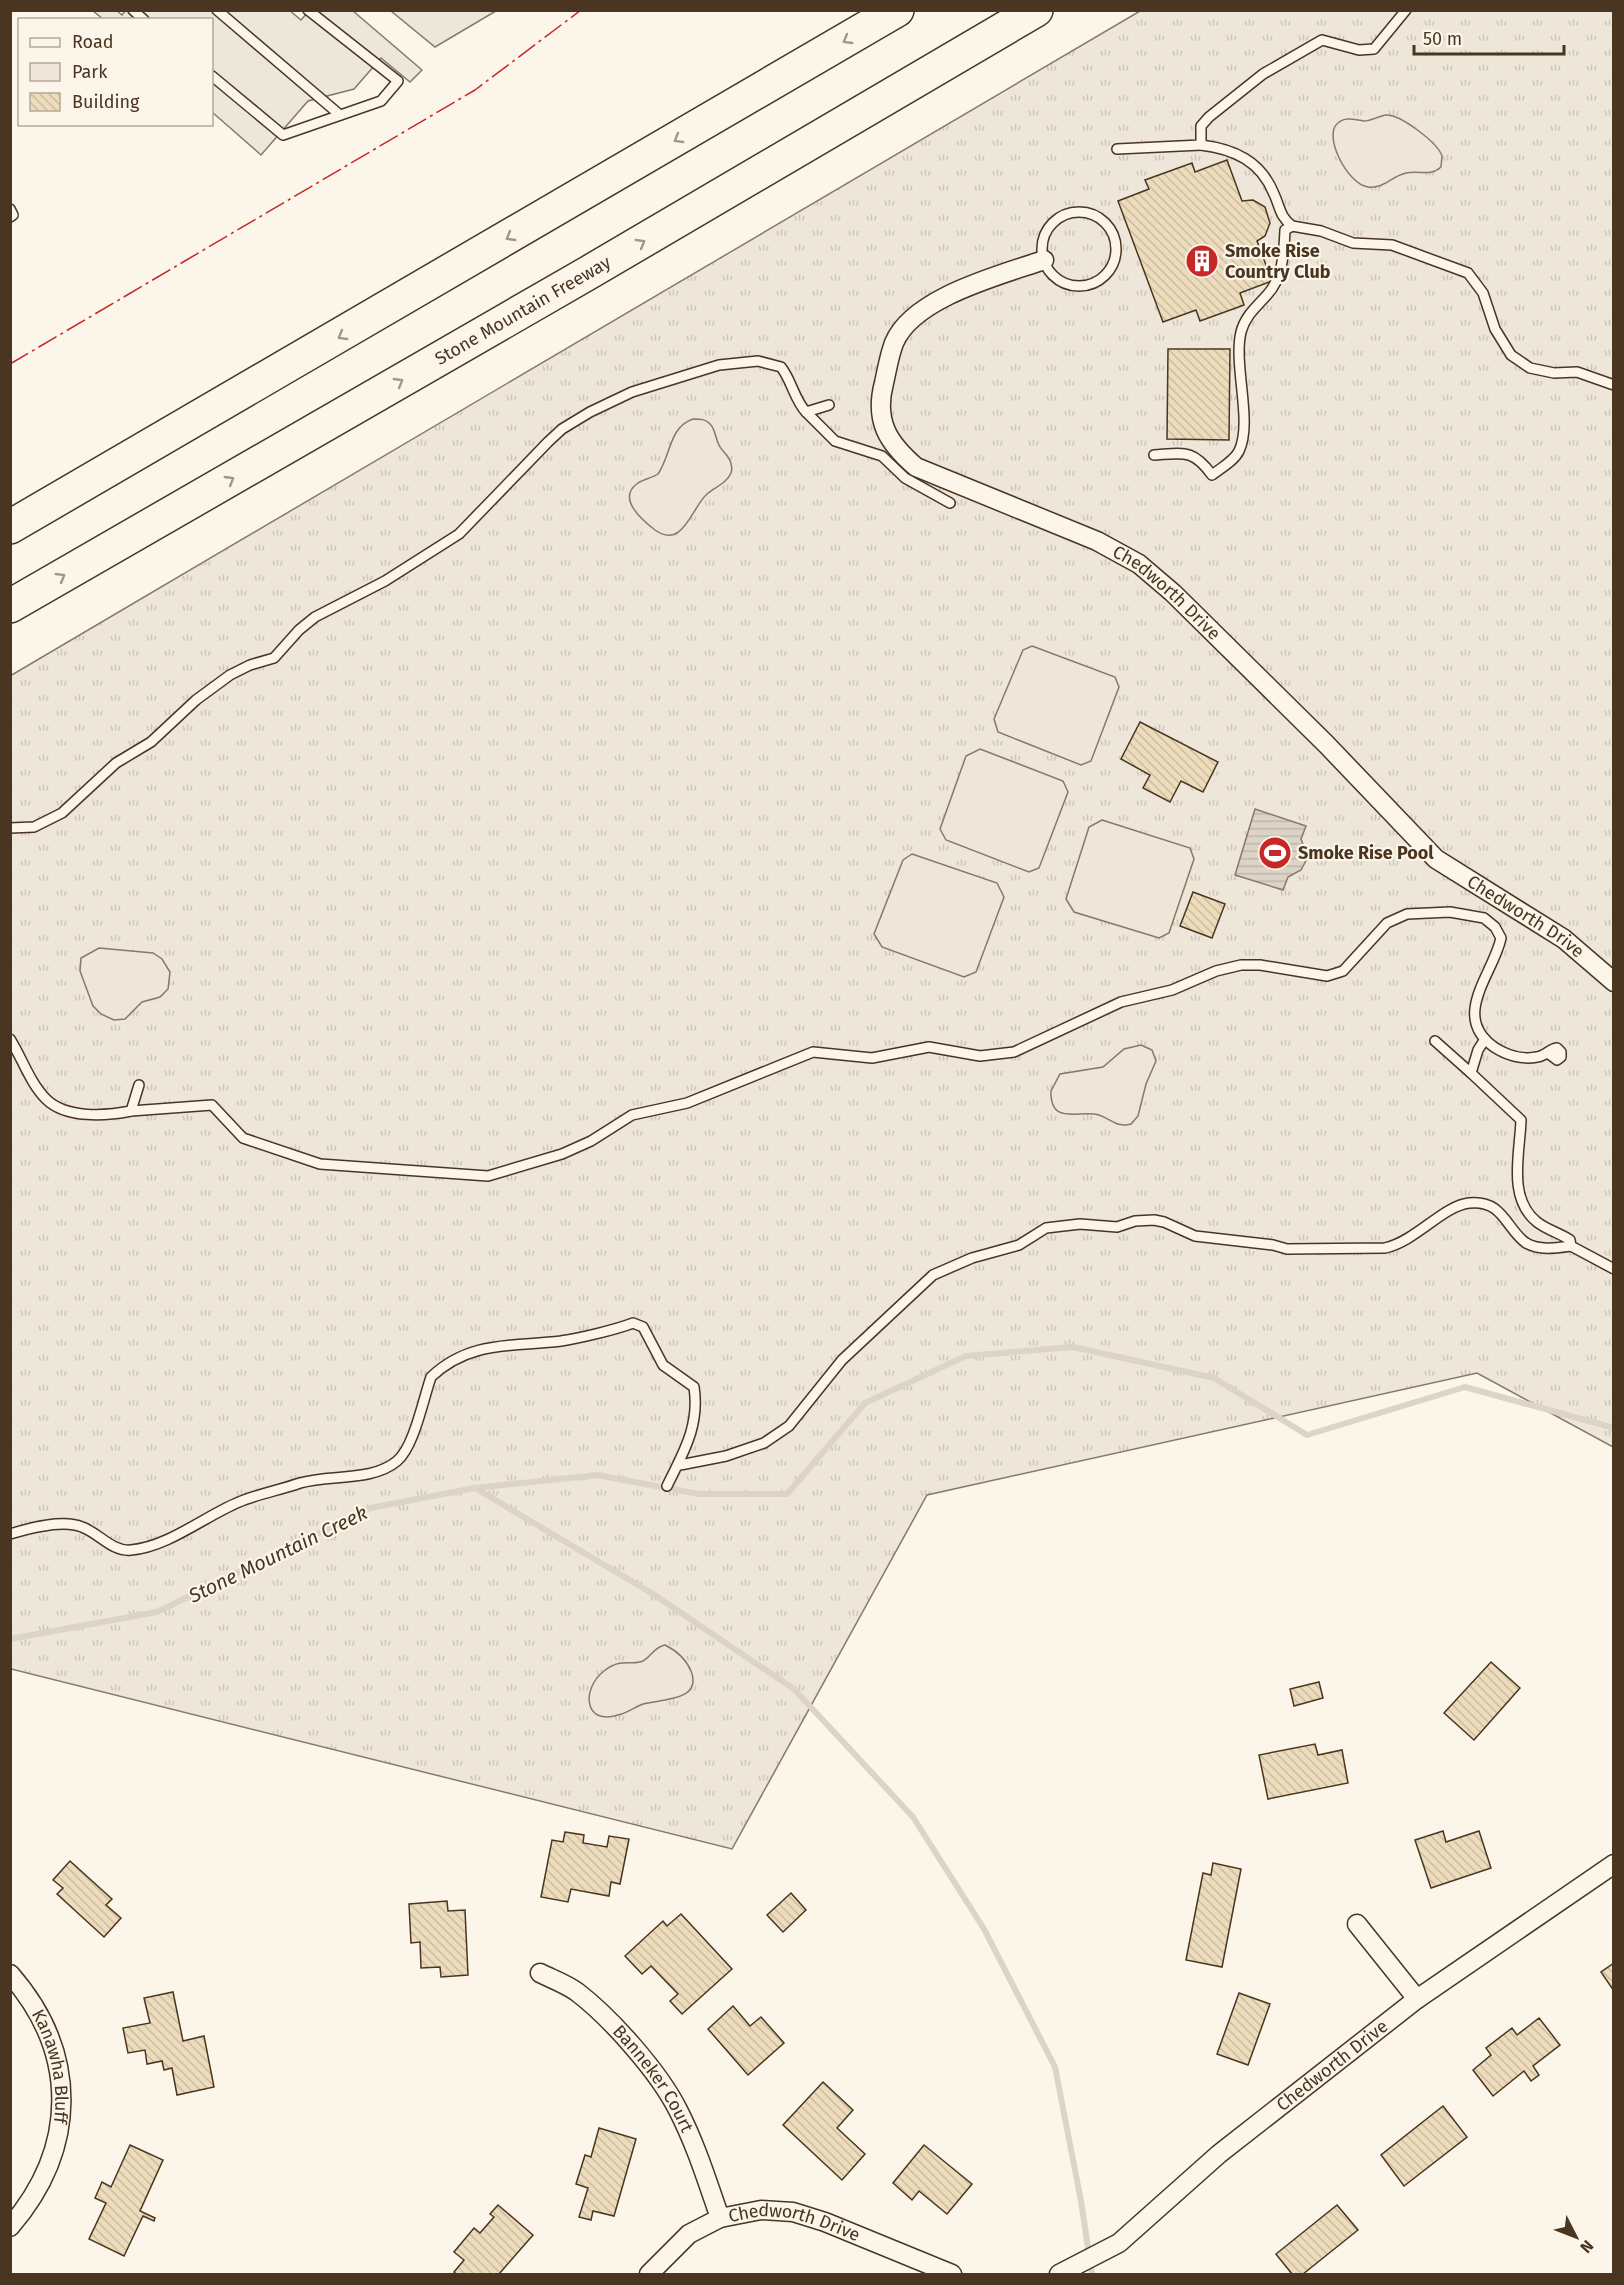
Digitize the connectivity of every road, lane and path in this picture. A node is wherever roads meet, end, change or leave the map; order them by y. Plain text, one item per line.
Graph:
1 (217, 10) edge
2 (308, 10) edge
3 (897, 10) edge
4 (1036, 10) edge
5 (1406, 10) edge
6 (213, 77) edge
7 (340, 115) junction
8 (1201, 145) junction
9 (1117, 149) dead end
10 (10, 209) edge
11 (10, 217) edge
12 (1292, 226) junction
13 (1044, 260) junction
14 (1614, 385) edge
15 (829, 405) dead end
16 (806, 412) junction
17 (1154, 455) dead end
18 (950, 503) dead end
19 (10, 527) edge
20 (10, 606) edge
21 (10, 828) edge
22 (1614, 982) edge
23 (10, 1039) edge
24 (1485, 1039) junction
25 (1435, 1041) dead end
26 (1555, 1056) dead end
27 (1471, 1073) junction
28 (139, 1086) dead end
29 (131, 1111) junction
30 (1571, 1246) junction
31 (1614, 1269) edge
32 (680, 1466) junction
33 (667, 1486) dead end
34 (10, 1534) edge
35 (1614, 1864) edge
36 (1357, 1923) dead end
37 (540, 1973) dead end
38 (10, 1974) edge
39 (1417, 1999) junction
40 (720, 2218) junction
41 (10, 2227) edge
42 (649, 2274) edge
43 (952, 2274) edge
44 (1059, 2274) edge

1 - 7 lane
2 - 7 lane
3 -> 19 highway
20 -> 4 highway, Stone Mountain Freeway
5 - 8 lane
6 - 7 lane
8 - 9 lane
8 - 12 lane
10 - 11 lane
12 - 14 lane
12 - 17 lane
13 - 13 lane
13 - 22 street, Chedworth Drive
15 - 16 lane
16 - 18 lane
16 - 21 lane
23 - 29 lane
24 - 26 lane
24 - 27 lane
24 - 29 lane
25 - 27 lane
27 - 30 lane
28 - 29 lane
30 - 31 lane
30 - 32 lane
32 - 33 lane
32 - 34 lane
35 - 39 street, Chedworth Drive
36 - 39 street
37 - 40 street, Banneker Court
38 - 41 street, Kanawha Bluff
39 - 44 street, Chedworth Drive
40 - 42 street, Chedworth Drive
40 - 43 street, Chedworth Drive

